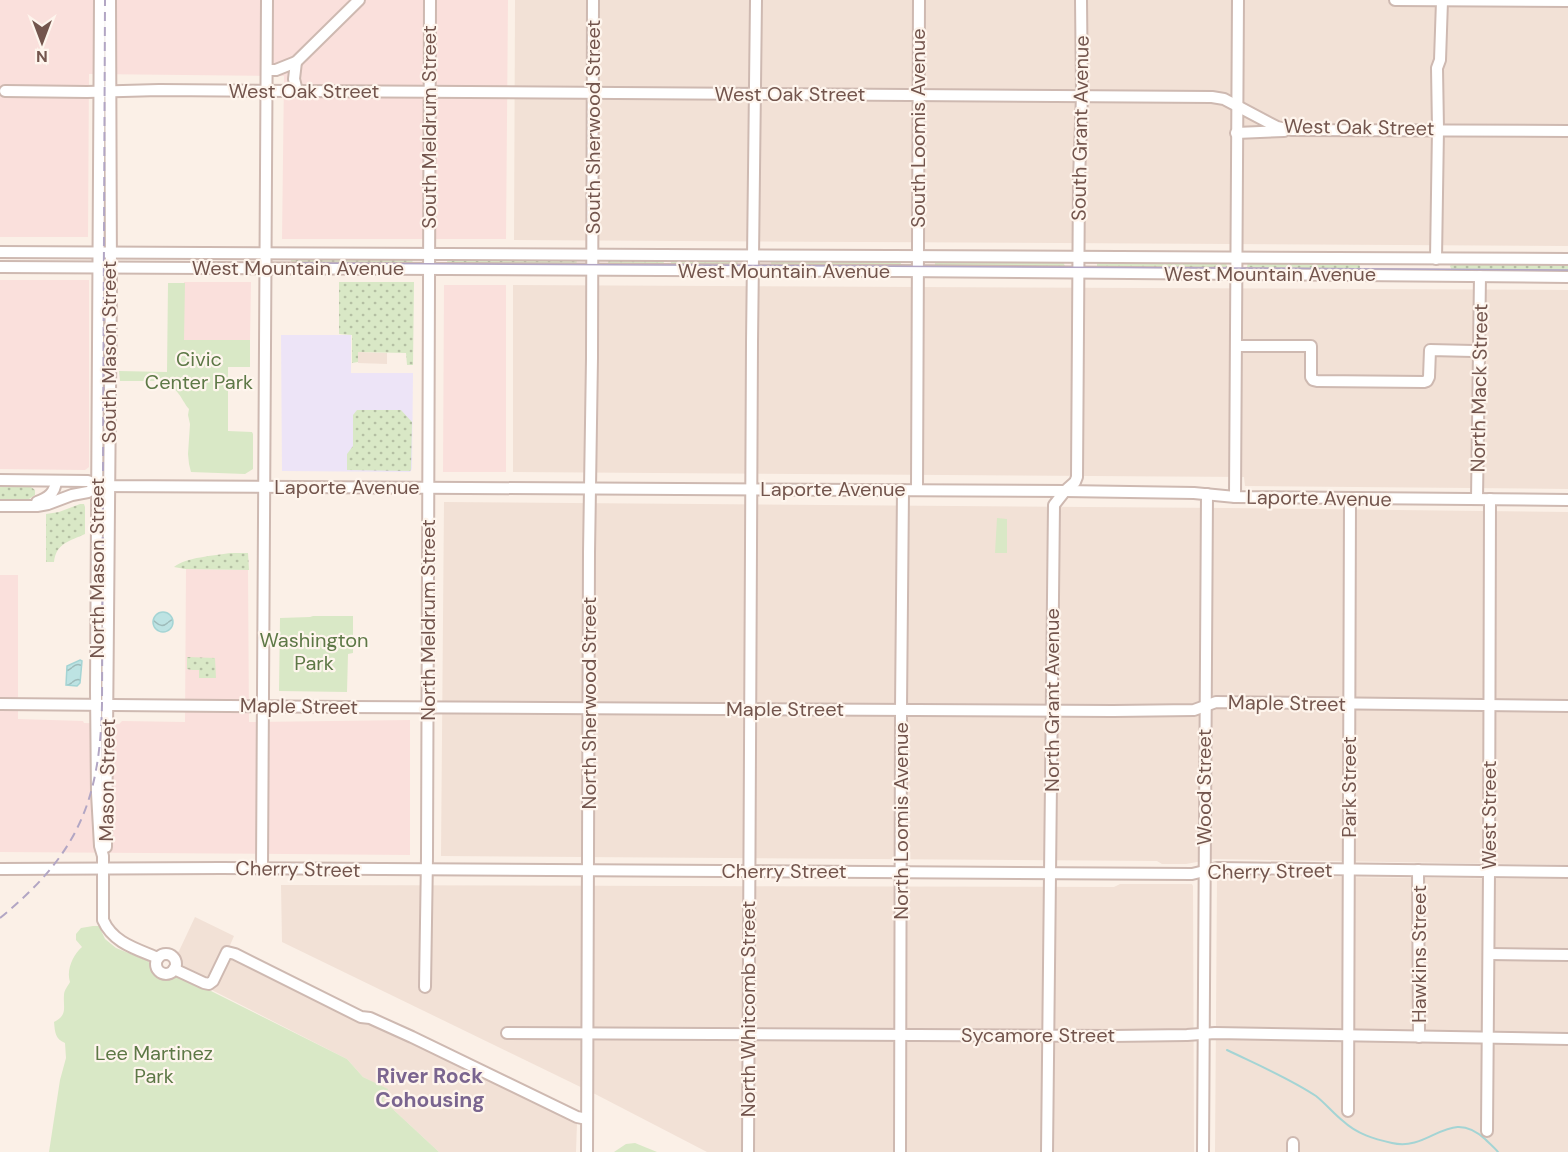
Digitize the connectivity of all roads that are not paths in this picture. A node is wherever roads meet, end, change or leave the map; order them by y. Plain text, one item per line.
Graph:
1 (100, 0) edge
2 (110, 0) edge
3 (267, 0) edge
4 (358, 0) edge
5 (430, 0) edge
6 (593, 0) edge
7 (756, 0) edge
8 (919, 0) edge
9 (1081, 0) edge
10 (1238, 0) edge
11 (1395, 0) edge
12 (1500, 0) edge
13 (1442, 1) edge
14 (1568, 1) edge
15 (268, 55) junction
16 (292, 63) junction
17 (267, 70) junction
18 (4, 91) dead end
19 (105, 91) junction
20 (267, 91) junction
21 (297, 91) junction
22 (429, 92) junction
23 (592, 92) junction
24 (755, 94) junction
25 (918, 94) junction
26 (1082, 95) junction
27 (1237, 105) junction
28 (1438, 129) junction
29 (1291, 130) junction
30 (1568, 131) edge
31 (1236, 133) junction
32 (0, 252) edge
33 (104, 252) junction
34 (266, 253) junction
35 (429, 253) junction
36 (592, 254) junction
37 (753, 255) junction
38 (917, 256) junction
39 (1079, 256) junction
40 (1236, 257) junction
41 (1436, 259) junction
42 (1568, 260) edge
43 (0, 267) edge
44 (266, 267) junction
45 (105, 268) junction
46 (429, 268) junction
47 (592, 270) junction
48 (753, 271) junction
49 (917, 271) junction
50 (1079, 273) junction
51 (1236, 274) junction
52 (1480, 276) junction
53 (1568, 277) edge
54 (1236, 346) junction
55 (1479, 353) junction
56 (0, 480) edge
57 (56, 481) junction
58 (103, 486) junction
59 (264, 487) junction
60 (428, 488) junction
61 (590, 488) junction
62 (751, 489) junction
63 (903, 490) junction
64 (916, 490) junction
65 (1065, 491) junction
66 (1207, 494) junction
67 (1235, 497) junction
68 (1350, 499) junction
69 (1477, 499) junction
70 (1490, 500) junction
71 (1568, 500) edge
72 (1, 506) edge
73 (0, 704) edge
74 (97, 704) junction
75 (109, 704) junction
76 (1349, 704) junction
77 (1489, 705) junction
78 (263, 706) junction
79 (1205, 706) junction
80 (1568, 706) edge
81 (427, 707) junction
82 (589, 708) junction
83 (749, 709) junction
84 (901, 709) junction
85 (1052, 710) junction
86 (104, 856) junction
87 (0, 863) edge
88 (262, 868) junction
89 (0, 869) edge
90 (16, 869) junction
91 (104, 869) junction
92 (427, 870) junction
93 (588, 870) junction
94 (1348, 870) junction
95 (1418, 870) junction
96 (749, 871) junction
97 (1204, 871) junction
98 (901, 872) junction
99 (1489, 872) junction
100 (1568, 872) edge
101 (1050, 873) junction
102 (1489, 954) junction
103 (1568, 955) edge
104 (424, 987) dead end
105 (507, 1033) dead end
106 (588, 1033) junction
107 (1204, 1034) junction
108 (749, 1035) junction
109 (900, 1035) junction
110 (1048, 1036) junction
111 (1348, 1036) junction
112 (1419, 1037) junction
113 (1488, 1038) junction
114 (1568, 1039) edge
115 (1348, 1111) dead end
116 (587, 1119) junction
117 (1487, 1131) dead end
118 (587, 1152) edge
119 (748, 1152) edge
120 (900, 1152) edge
121 (1047, 1152) edge
122 (1203, 1152) edge

1 - 19 street, South Mason Street
2 - 19 street, South Mason Street
3 - 15 street
4 - 16 street
5 - 22 street, South Meldrum Street
6 - 23 street, South Sherwood Street
7 - 24 street, North Whitcomb Street
8 - 25 street, South Loomis Avenue
9 - 26 street, South Grant Avenue
10 - 27 street
11 - 13 street
12 - 13 street
12 - 14 street
13 - 28 street
15 - 16 street
15 - 17 street
16 - 17 street
16 - 21 street
17 - 20 street
18 - 19 street, West Oak Street
19 - 20 street, West Oak Street
19 - 33 street, South Mason Street
20 - 21 street, West Oak Street
20 - 34 street
21 - 22 street, West Oak Street
22 - 23 street, West Oak Street
22 - 35 street, South Meldrum Street
23 - 24 street, West Oak Street
23 - 36 street, South Sherwood Street
24 - 25 street, West Oak Street
24 - 37 street, North Whitcomb Street
25 - 26 street, West Oak Street
25 - 38 street, South Loomis Avenue
26 - 27 street, West Oak Street
26 - 39 street, South Grant Avenue
27 - 29 street, West Oak Street
27 - 31 street
28 - 29 street, West Oak Street
28 - 30 street, West Oak Street
28 - 41 street
29 - 31 street
31 - 40 street
32 - 33 street, West Mountain Avenue
33 - 34 street, West Mountain Avenue
33 - 45 street, North Mason Street
34 - 35 street, West Mountain Avenue
34 - 44 street
35 - 36 street, West Mountain Avenue
35 - 46 street, North Meldrum Street
36 - 37 street, West Mountain Avenue
36 - 47 street, North Sherwood Street
37 - 38 street, West Mountain Avenue
37 - 48 street, North Whitcomb Street
38 - 39 street, West Mountain Avenue
38 - 49 street
39 - 40 street, West Mountain Avenue
39 - 50 street, North Grant Avenue
40 - 41 street, West Mountain Avenue
40 - 51 street
41 - 42 street, West Mountain Avenue
43 - 45 street, West Mountain Avenue
44 - 45 street, West Mountain Avenue
44 - 46 street, West Mountain Avenue
44 - 59 street
45 - 58 street, North Mason Street
46 - 47 street, West Mountain Avenue
46 - 60 street, North Meldrum Street
47 - 48 street, West Mountain Avenue
47 - 61 street, North Sherwood Street
48 - 49 street, West Mountain Avenue
48 - 62 street, North Whitcomb Street
49 - 50 street, West Mountain Avenue
49 - 64 street
50 - 51 street, West Mountain Avenue
50 - 65 street, North Grant Avenue
51 - 52 street, West Mountain Avenue
51 - 54 street
52 - 53 street, West Mountain Avenue
52 - 55 street, North Mack Street
54 - 55 street
54 - 67 street
55 - 69 street, North Mack Street
56 - 57 street, Laporte Avenue
57 - 58 street, Laporte Avenue
57 - 72 street
58 - 59 street, Laporte Avenue
58 - 72 street, Laporte Avenue
58 - 74 street, North Mason Street
58 - 75 street
59 - 60 street, Laporte Avenue
59 - 78 street
60 - 61 street, Laporte Avenue
60 - 81 street, North Meldrum Street
61 - 62 street, Laporte Avenue
61 - 82 street, North Sherwood Street
62 - 63 street, Laporte Avenue
62 - 83 street, North Whitcomb Street
63 - 64 street, Laporte Avenue
63 - 84 street, North Loomis Avenue
64 - 65 street, Laporte Avenue
65 - 66 street, Laporte Avenue
65 - 85 street, North Grant Avenue
66 - 67 street, Laporte Avenue
66 - 79 street, Wood Street
67 - 68 street, Laporte Avenue
68 - 69 street, Laporte Avenue
68 - 76 street, Park Street
69 - 70 street, Laporte Avenue
70 - 71 street, Laporte Avenue
70 - 77 street, West Street
73 - 74 street, Maple Street
74 - 75 street, Maple Street
74 - 86 street, Mason Street
75 - 78 street, Maple Street
75 - 86 street, Mason Street
76 - 77 street, Maple Street
76 - 79 street, Maple Street
76 - 94 street, Park Street
77 - 80 street, Maple Street
77 - 99 street, West Street
78 - 81 street, Maple Street
78 - 88 street
79 - 85 street, Maple Street
79 - 97 street, Wood Street
81 - 82 street, Maple Street
81 - 92 street, North Meldrum Street
82 - 83 street, Maple Street
82 - 93 street, North Sherwood Street
83 - 84 street, Maple Street
83 - 96 street, North Whitcomb Street
84 - 85 street, Maple Street
84 - 98 street, North Loomis Avenue
85 - 101 street, North Grant Avenue
86 - 91 street, Mason Street
87 - 90 street
88 - 91 street, Cherry Street
88 - 92 street, Cherry Street
89 - 90 street, Cherry Street
90 - 91 street, Cherry Street
91 - 116 street, Mason Street
92 - 93 street, Cherry Street
92 - 104 street, North Meldrum Street
93 - 96 street, Cherry Street
93 - 106 street, North Sherwood Street
94 - 95 street, Cherry Street
94 - 97 street, Cherry Street
94 - 111 street, Park Street
95 - 99 street, Cherry Street
95 - 112 street, Hawkins Street
96 - 98 street, Cherry Street
96 - 108 street, North Whitcomb Street
97 - 101 street, Cherry Street
97 - 107 street, Wood Street
98 - 101 street, Cherry Street
98 - 109 street, North Loomis Avenue
99 - 100 street, Cherry Street
99 - 102 street, West Street
101 - 110 street, North Grant Avenue
102 - 103 street
102 - 113 street, West Street
105 - 106 street, Sycamore Street
106 - 108 street, Sycamore Street
106 - 116 street, North Sherwood Street
107 - 110 street, Sycamore Street
107 - 111 street, Sycamore Street
107 - 122 street, Wood Street
108 - 109 street, Sycamore Street
108 - 119 street, North Whitcomb Street
109 - 110 street, Sycamore Street
109 - 120 street, North Loomis Avenue
110 - 121 street, North Grant Avenue
111 - 112 street, Sycamore Street
111 - 115 street, Park Street
112 - 113 street, Sycamore Street
113 - 114 street, Sycamore Street
113 - 117 street, West Street
116 - 118 street, North Sherwood Street

